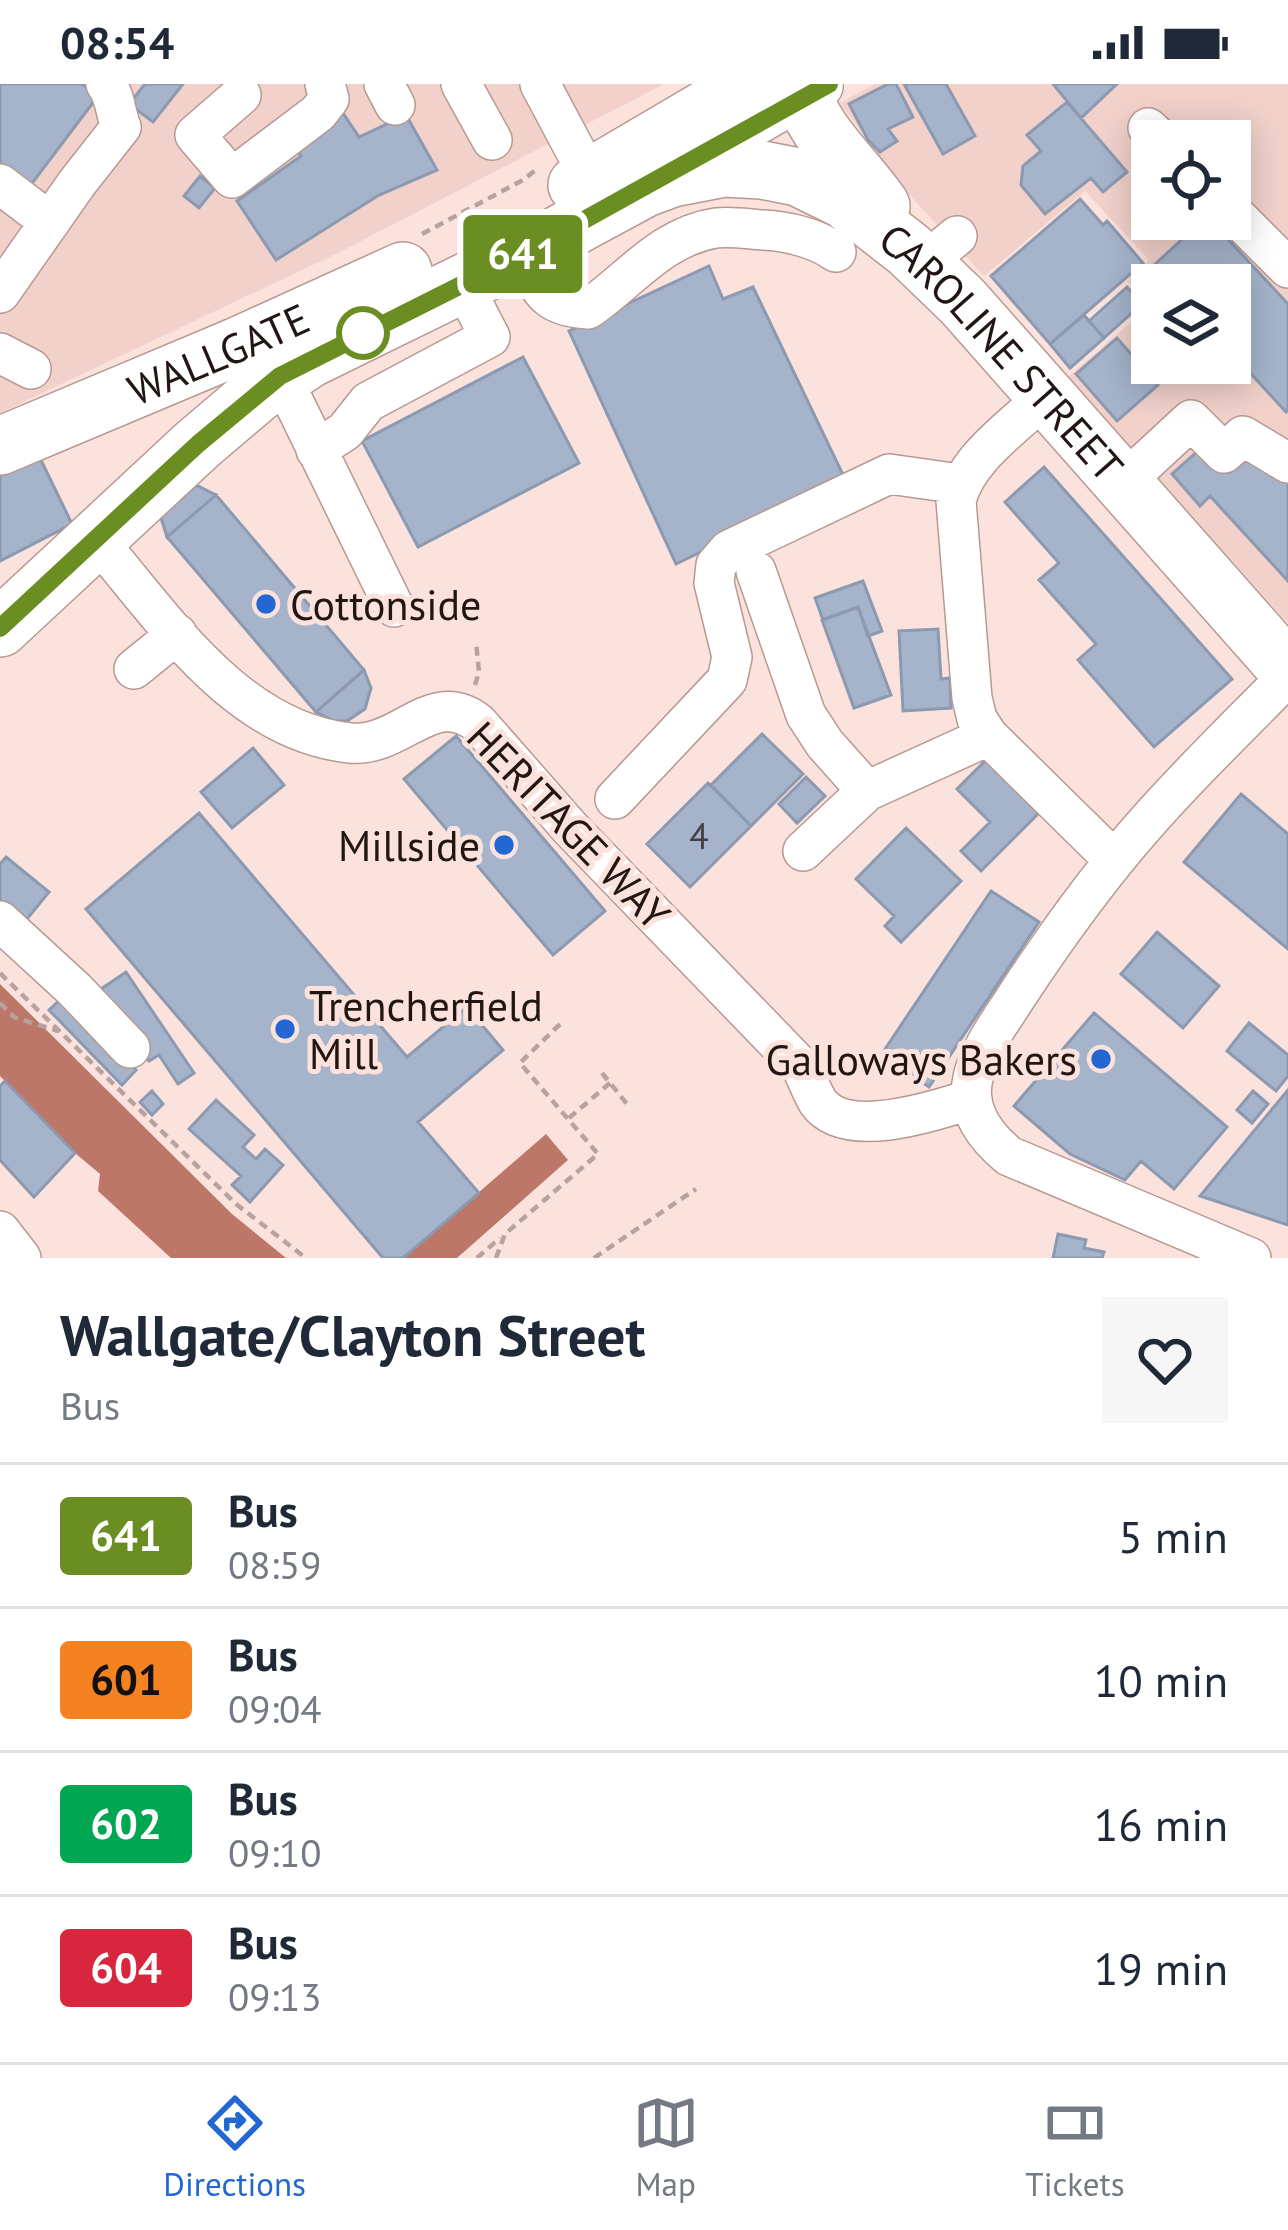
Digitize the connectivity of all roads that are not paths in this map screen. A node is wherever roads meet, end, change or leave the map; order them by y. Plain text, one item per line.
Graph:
1 (106, 84) edge
2 (325, 84) edge
3 (461, 84) edge
4 (540, 84) edge
5 (749, 84) edge
6 (811, 89) edge
7 (241, 95) dead end
8 (492, 140) dead end
9 (590, 178) junction
10 (0, 184) edge
11 (646, 188) junction
12 (50, 221) junction
13 (1251, 231) edge
14 (930, 250) junction
15 (836, 252) dead end
16 (521, 255) junction
17 (1288, 268) edge
18 (463, 284) junction
19 (0, 292) edge
20 (280, 376) junction
21 (141, 388) junction
22 (1047, 395) junction
23 (198, 444) junction
24 (0, 446) edge
25 (316, 450) junction
26 (1288, 463) edge
27 (1124, 483) junction
28 (960, 484) junction
29 (110, 526) junction
30 (756, 572) dead end
31 (394, 607) dead end
32 (0, 628) edge
33 (177, 634) junction
34 (134, 669) dead end
35 (1288, 673) edge
36 (988, 736) junction
37 (867, 791) junction
38 (615, 799) dead end
39 (803, 851) dead end
40 (1114, 860) junction
41 (0, 921) edge
42 (130, 1048) dead end
43 (972, 1100) junction
44 (0, 1231) edge
45 (21, 1258) edge
46 (1251, 1258) edge

1 - 12 street
2 - 7 street
3 - 8 street
4 - 9 street
5 - 9 highway, WALLGATE
6 - 11 street, WALLGATE
6 - 14 highway
9 - 21 highway, WALLGATE
10 - 12 street
11 - 14 highway, CAROLINE STREET
11 - 16 highway, WALLGATE
12 - 19 street
13 - 17 street
14 - 22 highway, CAROLINE STREET
15 - 16 street
16 - 18 highway, WALLGATE
18 - 20 highway, WALLGATE
18 - 25 street
20 - 23 highway, WALLGATE
20 - 25 street
21 - 23 highway
21 - 24 highway, WALLGATE
22 - 27 highway, CAROLINE STREET
22 - 28 street
23 - 29 highway, WALLGATE
25 - 31 street
26 - 27 street
27 - 35 highway, CAROLINE STREET
28 - 36 street
28 - 38 street
29 - 32 highway, WALLGATE
29 - 33 street, HERITAGE WAY
30 - 37 street
33 - 34 street
33 - 43 street, HERITAGE WAY
35 - 40 street
36 - 37 street
36 - 40 street
37 - 39 street
40 - 43 street
41 - 42 street
43 - 46 street
44 - 45 street

